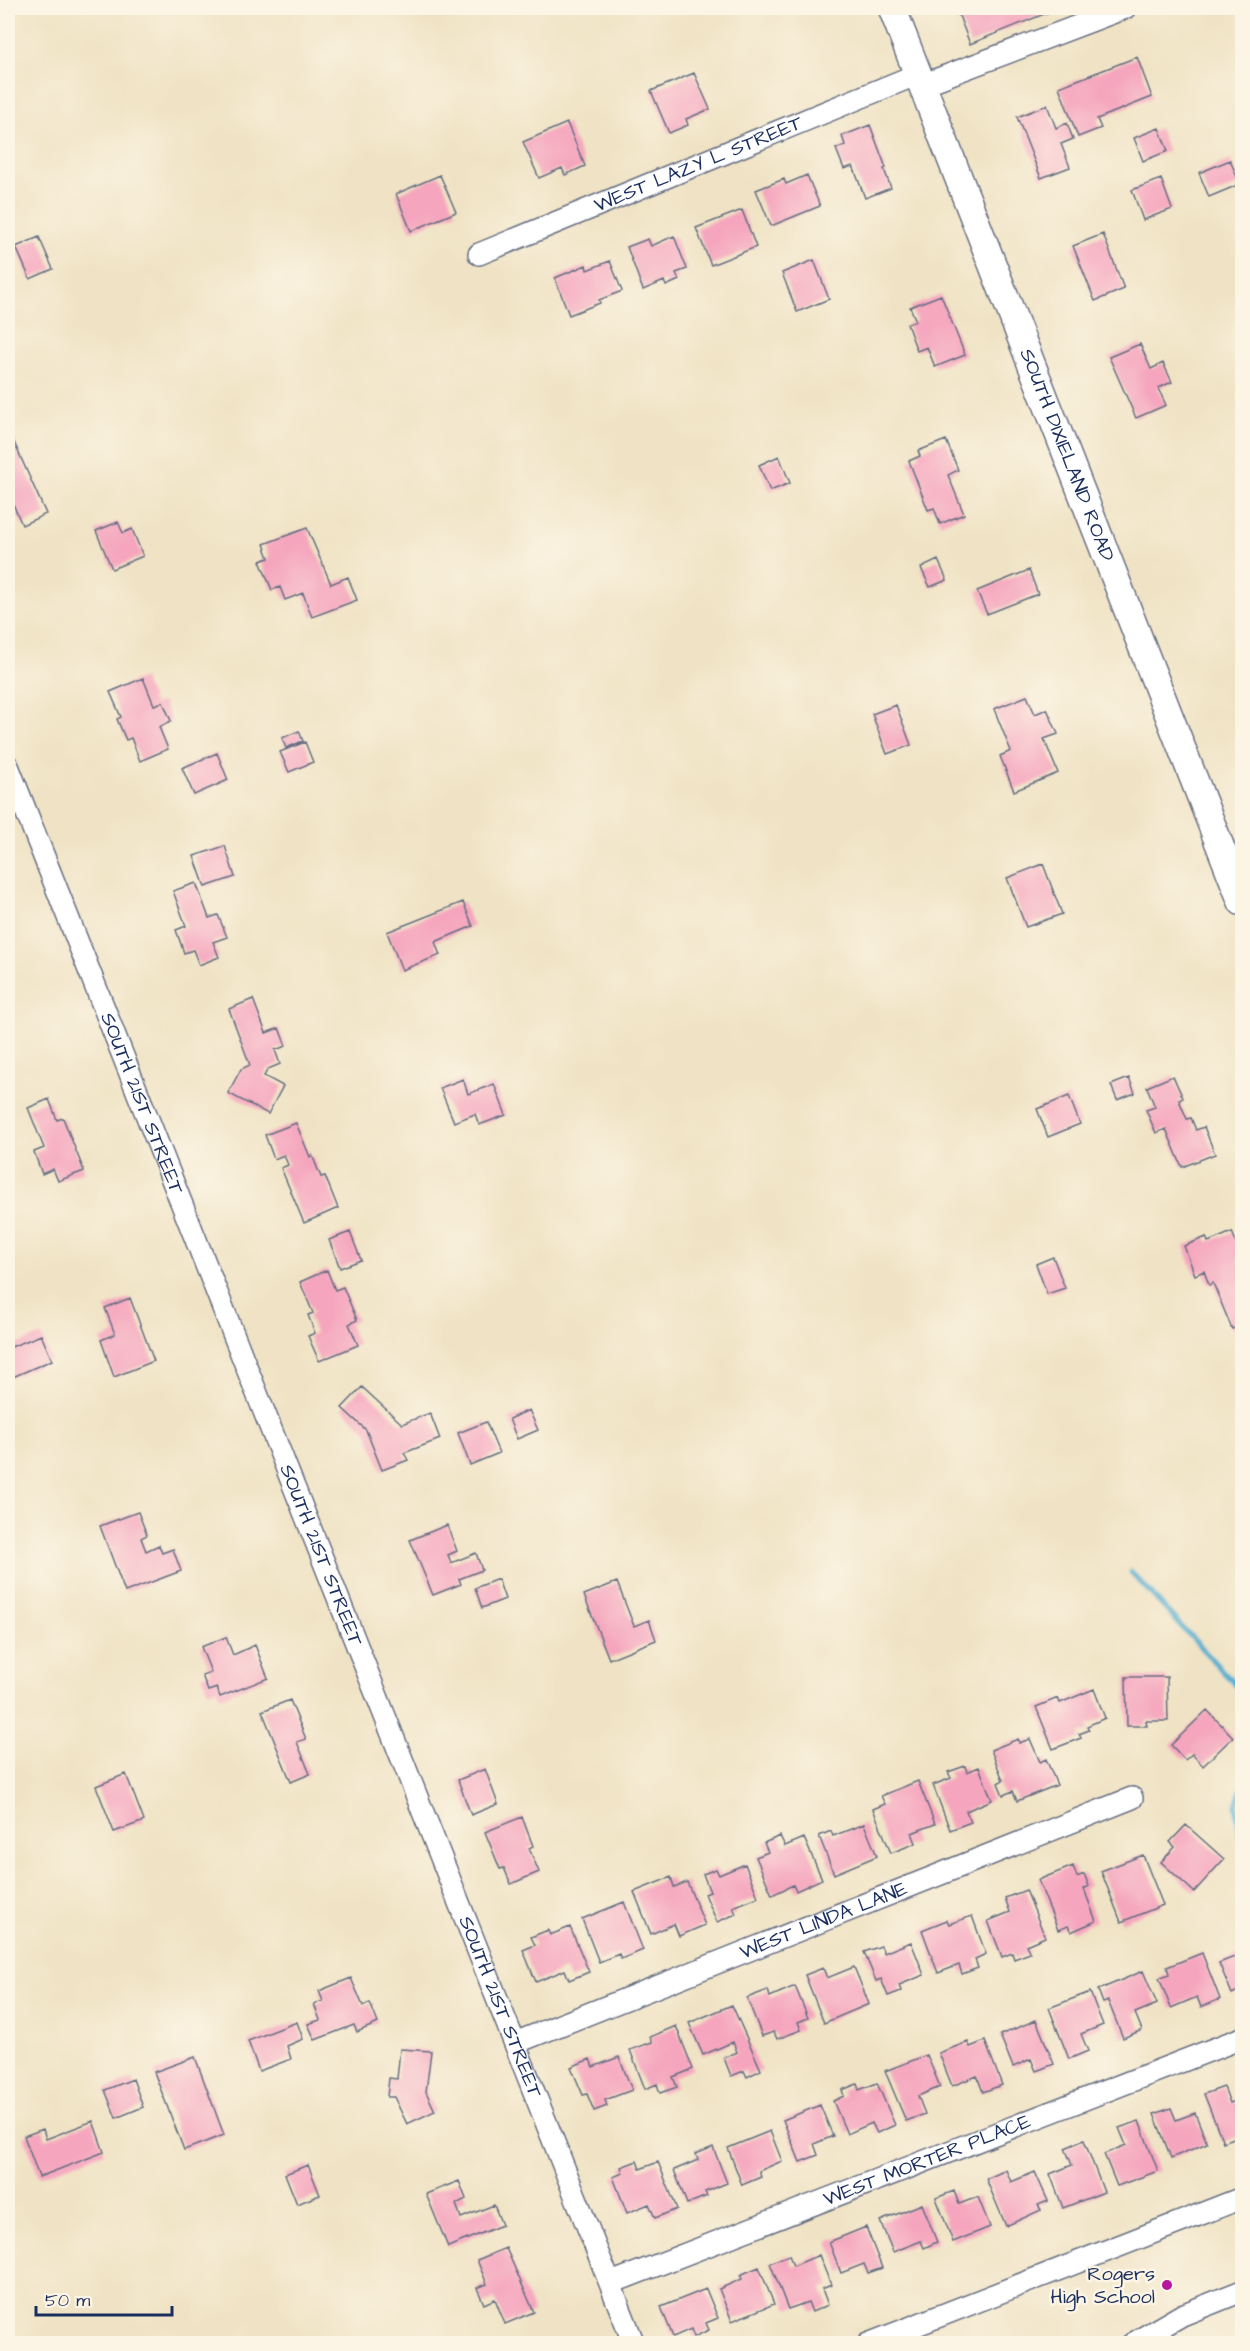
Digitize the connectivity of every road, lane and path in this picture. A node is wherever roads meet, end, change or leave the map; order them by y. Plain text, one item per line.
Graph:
1 (892, 8) edge
2 (1125, 8) edge
3 (920, 79) junction
4 (478, 254) dead end
5 (8, 766) edge
6 (1242, 902) edge
7 (1132, 1798) dead end
8 (1242, 2038) edge
9 (515, 2043) junction
10 (1242, 2198) edge
11 (611, 2283) junction
12 (1242, 2291) edge
13 (634, 2343) edge
14 (868, 2343) edge
15 (1132, 2343) edge

1 - 3 main road, SOUTH DIXIELAND ROAD
2 - 3 street, WEST LAZY L STREET
3 - 4 street, WEST LAZY L STREET
3 - 6 main road, SOUTH DIXIELAND ROAD
5 - 9 street, SOUTH 21ST STREET
7 - 9 street, WEST LINDA LANE
8 - 11 street, WEST MORTER PLACE
9 - 11 street, SOUTH 21ST STREET
10 - 14 street
11 - 13 street, SOUTH 21ST STREET
12 - 15 street

